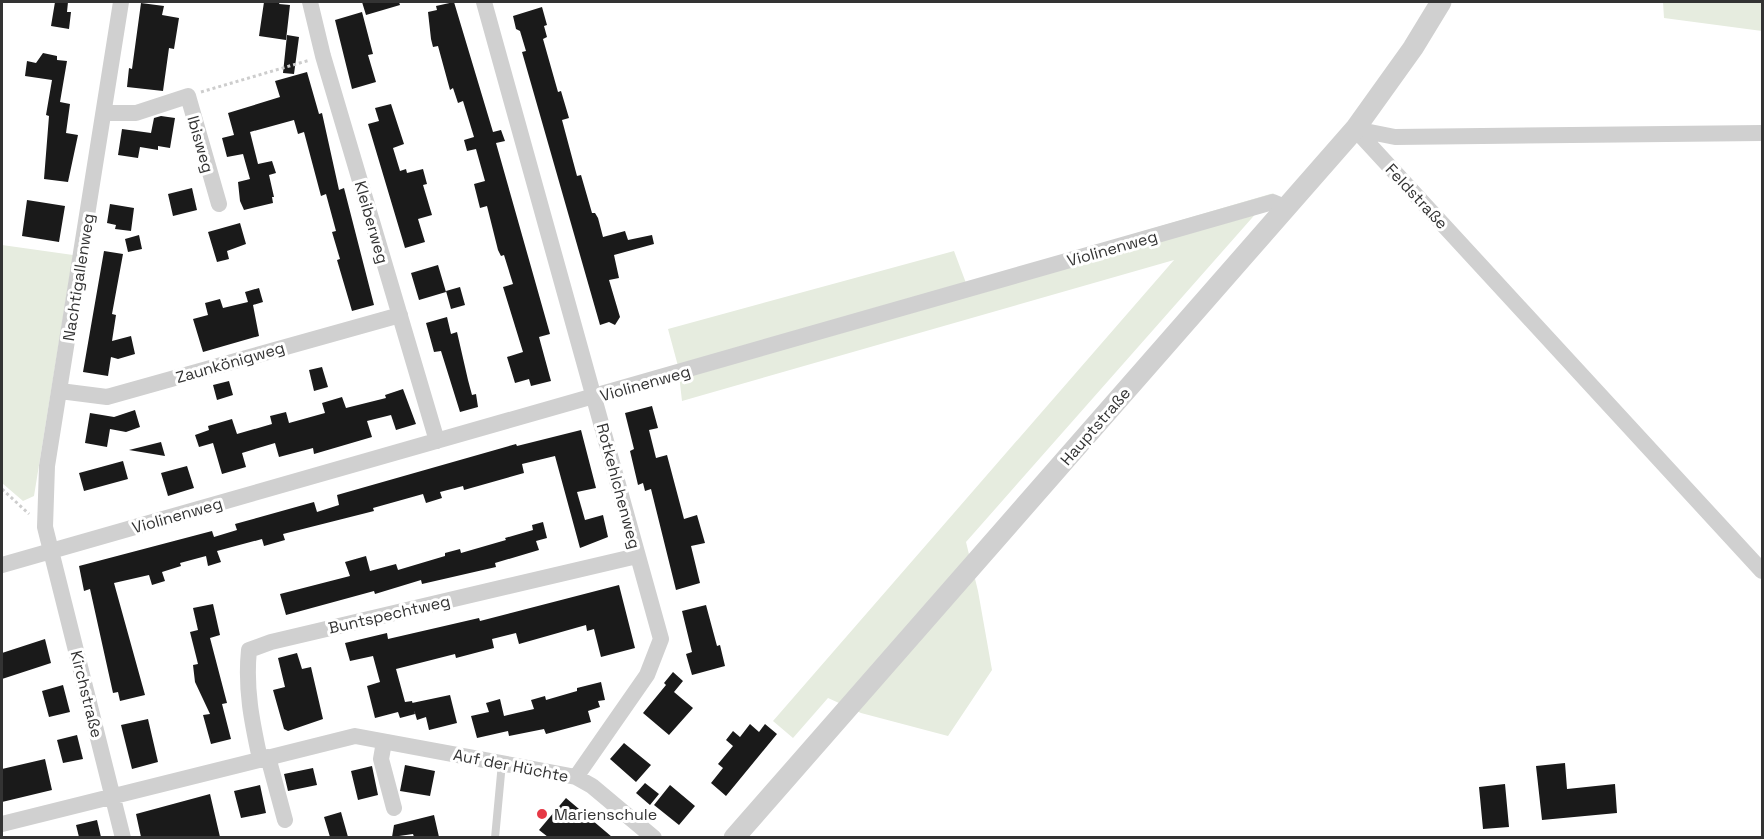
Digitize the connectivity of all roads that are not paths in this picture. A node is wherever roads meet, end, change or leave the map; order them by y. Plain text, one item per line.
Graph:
1 (121, 2) edge
2 (310, 2) edge
3 (484, 2) edge
4 (1441, 2) edge
5 (105, 113) junction
6 (1354, 129) junction
7 (1762, 133) edge
8 (219, 204) dead end
9 (1287, 208) junction
10 (399, 315) junction
11 (60, 391) junction
12 (596, 397) junction
13 (437, 441) junction
14 (51, 552) junction
15 (637, 556) junction
16 (2, 565) edge
17 (1761, 566) edge
18 (384, 742) junction
19 (264, 758) junction
20 (502, 763) junction
21 (576, 777) junction
22 (113, 797) junction
23 (394, 808) dead end
24 (285, 820) dead end
25 (2, 824) edge
26 (123, 837) edge
27 (495, 837) edge
28 (654, 837) edge
29 (734, 837) edge

1 - 5 street, Nachtigallenweg
2 - 10 street, Kleiberweg
3 - 12 street, Rotkehlchenweg
4 - 6 street, Hauptstraße
5 - 8 street, Ibisweg
5 - 11 street, Nachtigallenweg
6 - 7 street, Feldstraße
6 - 9 street, Hauptstraße
6 - 17 street, Feldstraße
9 - 12 street, Violinenweg
9 - 29 street, Hauptstraße
10 - 11 street, Zaunkönigweg
10 - 13 street, Kleiberweg
11 - 14 street, Nachtigallenweg
12 - 13 street, Violinenweg
12 - 15 street, Rotkehlchenweg
13 - 14 street, Violinenweg
14 - 16 street, Violinenweg
14 - 22 street, Kirchstraße
15 - 19 street, Buntspechtweg
15 - 21 street, Rotkehlchenweg
18 - 19 street, Auf der Hüchte
18 - 20 street, Auf der Hüchte
18 - 23 street
19 - 22 street, Auf der Hüchte
19 - 24 street
20 - 21 street, Auf der Hüchte
20 - 27 lane
21 - 28 street, Auf der Hüchte
22 - 25 street, Auf der Hüchte
22 - 26 street, Kirchstraße

